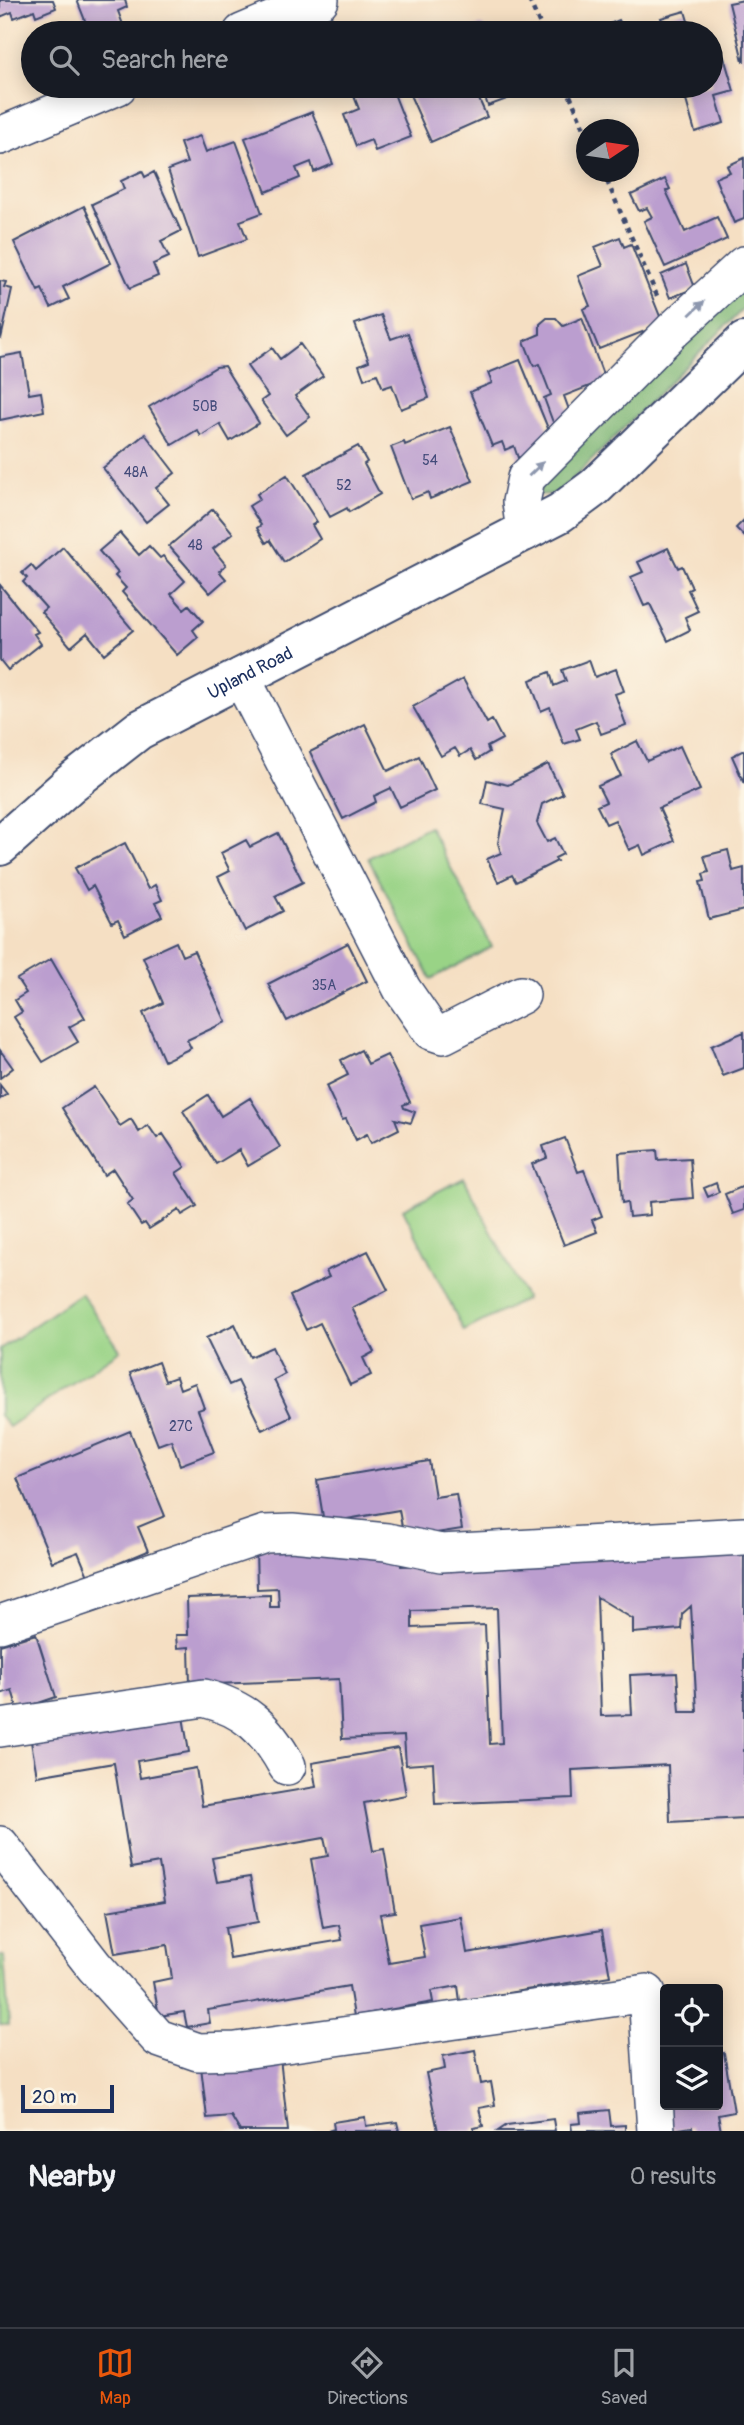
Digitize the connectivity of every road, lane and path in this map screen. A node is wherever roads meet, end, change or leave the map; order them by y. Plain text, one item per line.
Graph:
1 (320, 0) edge
2 (529, 0) edge
3 (270, 21) edge
4 (539, 21) edge
5 (90, 98) edge
6 (571, 98) edge
7 (580, 119) edge
8 (0, 136) edge
9 (607, 182) edge
10 (744, 265) edge
11 (672, 331) junction
12 (744, 342) edge
13 (525, 532) junction
14 (241, 677) junction
15 (0, 846) edge
16 (521, 995) dead end
17 (744, 1536) edge
18 (0, 1624) edge
19 (0, 1728) edge
20 (288, 1766) dead end
21 (0, 1845) edge
22 (656, 2131) edge

1 - 3 street
2 - 4 path
5 - 8 street
6 - 7 path
9 - 11 path
11 -> 10 street
13 -> 11 street
12 - 13 main road, Upland Road
13 - 14 main road, Upland Road
14 - 15 main road, Upland Road
14 - 16 street
17 - 18 street
19 - 20 street
21 - 22 street

